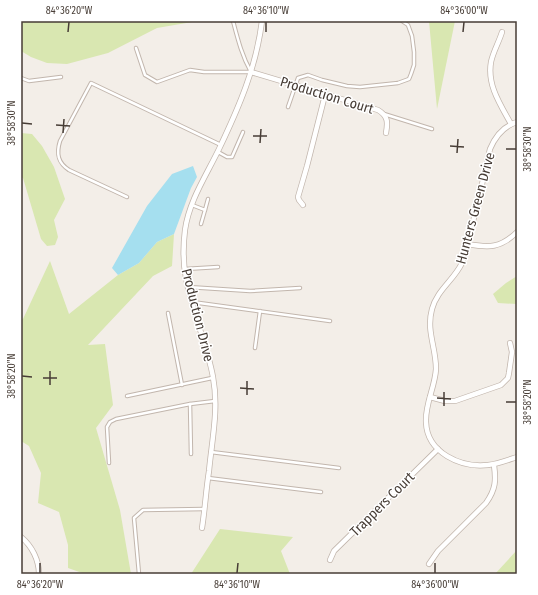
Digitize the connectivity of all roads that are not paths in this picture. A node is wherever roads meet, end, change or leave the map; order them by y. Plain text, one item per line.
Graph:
1 (233, 21) edge
2 (262, 21) edge
3 (402, 21) edge
4 (502, 32) dead end
5 (136, 48) dead end
6 (251, 72) junction
7 (61, 77) dead end
8 (21, 78) edge
9 (295, 86) junction
10 (325, 95) junction
11 (288, 107) dead end
12 (384, 114) junction
13 (517, 122) edge
14 (511, 124) junction
15 (432, 129) dead end
16 (243, 132) dead end
17 (386, 132) dead end
18 (221, 145) junction
19 (217, 152) junction
20 (127, 197) dead end
21 (208, 199) dead end
22 (192, 205) junction
23 (304, 205) dead end
24 (205, 210) junction
25 (201, 224) dead end
26 (517, 232) edge
27 (468, 244) junction
28 (218, 267) dead end
29 (184, 269) junction
30 (188, 287) junction
31 (300, 288) dead end
32 (192, 302) junction
33 (260, 311) junction
34 (168, 313) dead end
35 (330, 320) dead end
36 (510, 343) dead end
37 (255, 348) dead end
38 (213, 378) junction
39 (182, 385) junction
40 (127, 396) dead end
41 (430, 397) junction
42 (216, 401) junction
43 (190, 404) junction
44 (438, 449) junction
45 (211, 452) junction
46 (191, 454) dead end
47 (517, 457) edge
48 (109, 463) dead end
49 (494, 464) junction
50 (339, 468) dead end
51 (208, 478) junction
52 (321, 492) dead end
53 (205, 509) junction
54 (202, 528) dead end
55 (21, 537) edge
56 (330, 560) dead end
57 (429, 564) dead end
58 (39, 574) edge
59 (139, 574) edge

1 - 6 lane
2 - 6 street, Production Drive
3 - 9 lane
4 - 14 street
5 - 6 lane
6 - 9 street, Production Court
6 - 18 street, Production Drive
7 - 8 lane
9 - 10 street, Production Court
9 - 11 lane
10 - 12 street, Production Court
10 - 23 street
12 - 15 lane
12 - 17 street, Production Court
13 - 14 street, Hunters Green Drive
14 - 27 street, Hunters Green Drive
16 - 19 lane
18 - 19 street, Production Drive
18 - 20 lane
19 - 22 street, Production Drive
21 - 24 lane
22 - 24 lane
22 - 29 street, Production Drive
24 - 25 lane
26 - 27 street
27 - 41 street, Hunters Green Drive
28 - 29 lane
29 - 30 street, Production Drive
30 - 31 lane
30 - 32 street, Production Drive
32 - 33 lane
32 - 38 street, Production Drive
33 - 35 lane
33 - 37 lane
34 - 39 lane
36 - 41 street
38 - 39 lane
38 - 42 street, Production Drive
39 - 40 lane
41 - 44 street, Hunters Green Drive
42 - 43 lane
42 - 45 street, Production Drive
43 - 46 lane
43 - 48 lane
44 - 49 street, Hunters Green Drive
44 - 56 street, Trappers Court
45 - 50 lane
45 - 51 street, Production Drive
47 - 49 street, Hunters Green Drive
49 - 57 street
51 - 52 lane
51 - 53 street, Production Drive
53 - 54 street, Production Drive
53 - 59 lane
55 - 58 street

